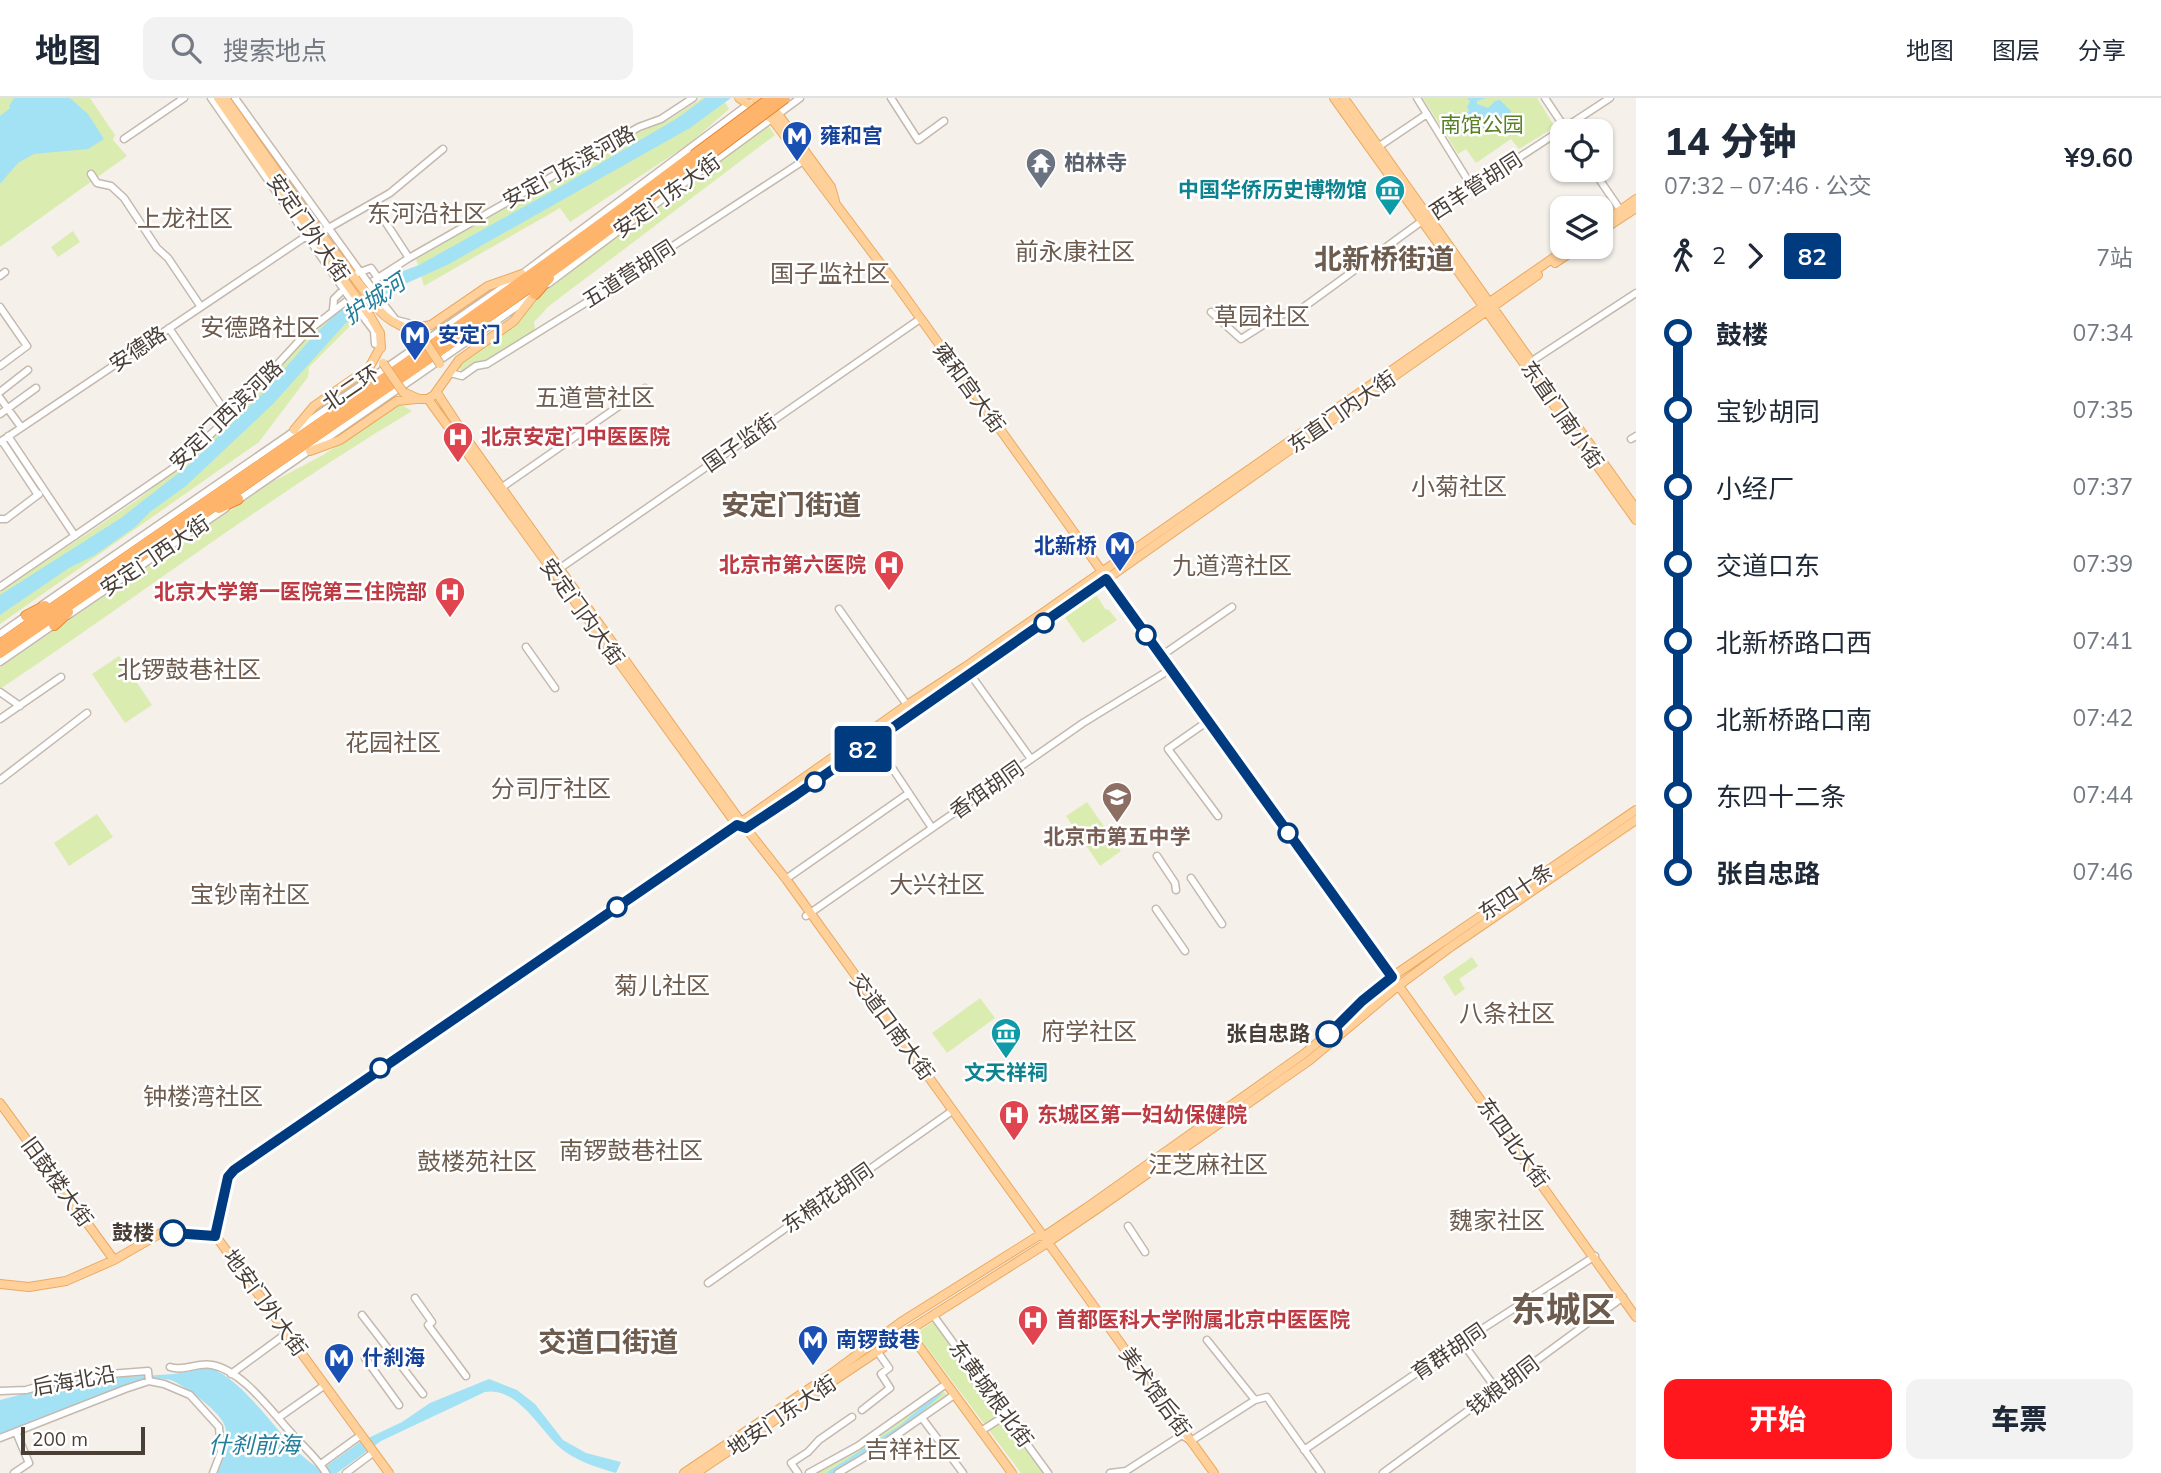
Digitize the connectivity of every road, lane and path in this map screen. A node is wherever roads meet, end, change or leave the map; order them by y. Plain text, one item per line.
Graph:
1 (184, 98) edge
2 (211, 98) edge
3 (218, 98) edge
4 (225, 98) edge
5 (235, 98) edge
6 (693, 98) edge
7 (700, 98) edge
8 (771, 98) edge
9 (785, 98) edge
10 (800, 98) edge
11 (891, 98) edge
12 (1334, 98) edge
13 (1343, 98) edge
14 (1417, 98) edge
15 (1545, 98) edge
16 (1610, 98) edge
17 (749, 99) edge
18 (1427, 114) junction
19 (775, 116) junction
20 (661, 119) junction
21 (1559, 119) edge
22 (1581, 119) edge
23 (944, 121) dead end
24 (124, 139) dead end
25 (1550, 140) edge
26 (696, 143) junction
27 (1378, 147) junction
28 (443, 149) dead end
29 (697, 158) junction
30 (803, 161) junction
31 (711, 164) junction
32 (91, 174) dead end
33 (1601, 182) edge
34 (1472, 187) junction
35 (1636, 200) edge
36 (373, 203) junction
37 (836, 204) junction
38 (651, 207) junction
39 (1636, 208) edge
40 (1622, 213) junction
41 (1426, 218) junction
42 (1613, 218) edge
43 (1613, 221) edge
44 (608, 228) junction
45 (316, 233) junction
46 (409, 258) junction
47 (1553, 259) edge
48 (1561, 259) edge
49 (558, 262) junction
50 (357, 274) junction
51 (523, 274) junction
52 (378, 278) junction
53 (347, 291) junction
54 (535, 294) junction
55 (1635, 295) edge
56 (0, 306) edge
57 (201, 307) junction
58 (1489, 307) junction
59 (334, 310) junction
60 (1211, 312) dead end
61 (920, 318) junction
62 (409, 326) junction
63 (169, 328) junction
64 (378, 345) junction
65 (1532, 361) junction
66 (0, 366) edge
67 (28, 370) dead end
68 (447, 376) junction
69 (36, 388) dead end
70 (645, 388) dead end
71 (0, 392) edge
72 (437, 393) junction
73 (0, 398) edge
74 (424, 399) junction
75 (8, 409) junction
76 (0, 414) edge
77 (229, 417) junction
78 (21, 427) junction
79 (294, 430) junction
80 (3, 440) edge
81 (310, 451) junction
82 (261, 454) junction
83 (237, 480) junction
84 (501, 488) junction
85 (41, 493) junction
86 (238, 499) junction
87 (1636, 509) edge
88 (196, 518) junction
89 (0, 519) edge
90 (1636, 520) edge
91 (75, 536) junction
92 (556, 571) junction
93 (1104, 575) junction
94 (0, 587) edge
95 (86, 589) junction
96 (1232, 607) dead end
97 (839, 609) dead end
98 (26, 616) junction
99 (54, 625) junction
100 (0, 634) edge
101 (0, 644) edge
102 (526, 647) dead end
103 (0, 653) edge
104 (1161, 656) junction
105 (0, 662) edge
106 (1171, 668) junction
107 (967, 671) junction
108 (61, 677) dead end
109 (555, 688) dead end
110 (0, 692) edge
111 (906, 705) junction
112 (20, 706) junction
113 (87, 713) dead end
114 (0, 719) edge
115 (1208, 721) junction
116 (871, 737) junction
117 (1031, 759) junction
118 (0, 780) edge
119 (909, 793) junction
120 (1636, 810) edge
121 (1218, 816) dead end
122 (1636, 820) edge
123 (742, 825) junction
124 (932, 828) junction
125 (1157, 856) dead end
126 (1191, 878) dead end
127 (786, 879) junction
128 (1176, 890) dead end
129 (1156, 909) dead end
130 (808, 915) junction
131 (1222, 924) dead end
132 (1185, 951) dead end
133 (1394, 976) junction
134 (1400, 984) junction
135 (0, 1103) edge
136 (951, 1112) junction
137 (1128, 1226) dead end
138 (1040, 1235) junction
139 (215, 1236) junction
140 (1046, 1244) junction
141 (1145, 1252) dead end
142 (1595, 1256) junction
143 (114, 1260) junction
144 (708, 1283) dead end
145 (0, 1284) edge
146 (1623, 1297) junction
147 (415, 1298) dead end
148 (362, 1315) dead end
149 (933, 1315) junction
150 (1636, 1317) edge
151 (901, 1322) junction
152 (908, 1331) junction
153 (287, 1334) junction
154 (1207, 1340) dead end
155 (1462, 1342) junction
156 (877, 1351) junction
157 (365, 1358) dead end
158 (170, 1367) dead end
159 (232, 1374) junction
160 (466, 1376) dead end
161 (149, 1381) junction
162 (946, 1384) junction
163 (325, 1385) junction
164 (1497, 1390) junction
165 (0, 1391) edge
166 (423, 1394) dead end
167 (954, 1395) junction
168 (1255, 1400) junction
169 (399, 1405) dead end
170 (862, 1410) dead end
171 (1006, 1415) junction
172 (852, 1417) dead end
173 (278, 1418) junction
174 (922, 1418) junction
175 (981, 1431) junction
176 (16, 1432) junction
177 (361, 1435) junction
178 (1182, 1435) junction
179 (0, 1438) edge
180 (1191, 1441) junction
181 (858, 1446) junction
182 (1304, 1450) junction
183 (374, 1452) junction
184 (865, 1457) junction
185 (321, 1464) junction
186 (1124, 1472) edge
187 (14, 1473) edge
188 (213, 1473) edge
189 (326, 1473) edge
190 (346, 1473) edge
191 (388, 1473) edge
192 (684, 1473) edge
193 (696, 1473) edge
194 (798, 1473) edge
195 (809, 1473) edge
196 (838, 1473) edge
197 (963, 1473) edge
198 (1012, 1473) edge
199 (1048, 1473) edge
200 (1110, 1473) edge
201 (1209, 1473) edge
202 (1214, 1473) edge
203 (1321, 1473) edge
204 (1383, 1473) edge

1 - 24 street
2 - 45 street
3 - 45 main road, 安定门外大街
4 - 45 main road, 安定门外大街
5 - 45 street
6 - 20 street, 安定门东滨河路
7 - 20 street
8 - 29 highway, 北二环, bridge
9 - 29 highway, 北二环, bridge
10 - 19 street, 安定门东大街
11 - 23 street
12 - 41 main road
13 - 27 main road
14 - 18 street
15 - 21 street
16 - 22 street, 西羊管胡同
17 - 19 main road
17 - 26 street, 安定门东大街
18 - 27 street
18 - 34 street
19 - 30 main road, 雍和宫大街
19 - 31 street, 安定门东大街
19 - 37 main road, 雍和宫大街
20 - 46 street, 安定门东滨河路
25 - 34 street, 西羊管胡同
26 - 31 street
26 - 51 street, 安定门东大街
27 - 41 main road
28 - 36 street, 安德路
29 - 44 highway, 北二环
29 - 49 highway, 北二环
30 - 37 main road, 雍和宫大街
30 - 68 street, 五道营胡同
31 - 38 street, 安定门东大街
32 - 57 street
33 - 40 street
34 - 41 street, 西羊管胡同
35 - 40 main road
36 - 45 street, 安德路
36 - 46 street
37 - 61 main road, 雍和宫大街
38 - 44 highway
38 - 54 street, 安定门东大街
39 - 40 main road
40 - 42 main road
40 - 43 main road
41 - 58 main road
41 - 60 street, 西羊管胡同
44 - 49 highway, 北二环
45 - 50 main road, 安定门外大街
45 - 53 main road, 安定门外大街
45 - 57 street, 安德路
46 - 52 street, 安定门西滨河路
47 - 58 main road, 东直门内大街
48 - 58 main road, 东直门内大街
49 - 51 highway
49 - 54 highway
49 - 83 highway, 北二环
49 - 88 highway, 北二环
50 - 52 street
50 - 62 main road, 安定门外大街, bridge
51 - 62 main road
51 - 79 street, 安定门东大街
52 - 59 street, 安定门西滨河路
53 - 59 street
53 - 64 main road, 安定门外大街, bridge
54 - 68 main road
54 - 81 street, 安定门东大街
55 - 65 street
56 - 66 street
57 - 63 street, 安德路
58 - 65 main road, 东直门南小街
58 - 90 main road, 东直门南小街
58 - 93 main road, 东直门内大街
59 - 77 street, 安定门西滨河路
61 - 92 street, 国子监街
61 - 93 main road, 雍和宫大街
62 - 68 main road, 安定门外大街, bridge
63 - 77 street
63 - 78 street, 安德路
64 - 74 main road, 安定门外大街, bridge
64 - 79 main road
65 - 87 main road, 东直门南小街
67 - 71 street
68 - 72 main road
69 - 75 street
70 - 84 street
72 - 74 main road
72 - 84 main road, 安定门内大街
73 - 75 street
74 - 81 main road
74 - 92 main road, 安定门内大街
75 - 76 street
75 - 78 street
77 - 91 street, 安定门西滨河路
78 - 80 street, 安德路
79 - 82 street, 安定门西大街
80 - 85 street
81 - 86 street, 安定门西大街
82 - 83 highway
82 - 98 street, 安定门西大街
83 - 95 highway, 北二环
84 - 92 main road, 安定门内大街
85 - 89 street
85 - 91 street
86 - 88 highway
86 - 99 street, 安定门西大街
88 - 95 highway, 北二环
91 - 94 street, 安定门西滨河路
92 - 123 main road, 安定门内大街
93 - 104 main road, 东四北大街
93 - 107 main road, 东直门内大街
95 - 98 highway
95 - 99 highway
95 - 101 highway, 北二环
95 - 103 highway, 北二环
96 - 104 street
97 - 111 street
98 - 100 street, 安定门西大街
99 - 105 street, 安定门西大街
102 - 109 street
104 - 106 main road, 东四北大街
106 - 115 main road, 东四北大街
106 - 117 street, 香饵胡同
107 - 111 main road
107 - 116 main road
107 - 117 street
108 - 112 street
110 - 112 street
111 - 116 main road
112 - 114 street
113 - 118 street
115 - 121 street
115 - 133 main road, 东四北大街
116 - 119 street
116 - 123 main road
117 - 124 street, 香饵胡同
119 - 124 street
119 - 127 street
120 - 133 main road, 东四十条
122 - 134 main road, 东四十条
123 - 127 main road, 交道口南大街
123 - 130 main road, 交道口南大街
123 - 139 main road
124 - 130 street, 香饵胡同
125 - 128 street
126 - 131 street
127 - 130 main road, 交道口南大街
129 - 132 street
130 - 136 main road, 交道口南大街
133 - 134 main road, 东四北大街
133 - 138 main road
134 - 140 main road
134 - 142 main road, 东四北大街
135 - 143 main road, 旧鼓楼大街
136 - 138 main road, 交道口南大街
136 - 144 street, 东棉花胡同
137 - 141 street
138 - 140 main road, 交道口南大街
138 - 151 main road, 地安门东大街
139 - 143 main road
139 - 153 main road, 地安门外大街
140 - 149 main road, 地安门东大街
140 - 178 main road, 美术馆后街
140 - 180 main road, 美术馆后街
142 - 146 main road, 东四北大街
142 - 155 street, 育群胡同
143 - 145 main road
146 - 150 main road, 东四北大街
146 - 164 street, 钱粮胡同
147 - 160 street
148 - 166 street
149 - 152 main road, 地安门东大街
149 - 171 street, 东黄城根北街
151 - 152 street
151 - 192 main road, 地安门东大街
152 - 156 main road, 地安门东大街
152 - 162 main road
153 - 159 street
153 - 163 main road, 地安门外大街
154 - 168 street
155 - 164 street
155 - 182 street, 育群胡同
156 - 170 street
156 - 193 main road, 地安门东大街
157 - 169 street
158 - 159 street
159 - 173 street
161 - 165 street, 后海北沿
161 - 176 street
161 - 188 street
162 - 167 main road
162 - 181 street
163 - 173 street
163 - 177 main road, 地安门外大街
164 - 204 street, 钱粮胡同
167 - 174 street
167 - 175 main road
168 - 180 street
168 - 182 street
171 - 175 street
171 - 199 street, 东黄城根北街
172 - 194 street
173 - 185 street
174 - 184 street
174 - 197 street
175 - 198 main road
176 - 179 street
176 - 187 street
177 - 183 main road, 地安门外大街
177 - 185 street
178 - 180 street
178 - 186 street
178 - 201 main road, 美术馆后街
180 - 202 main road, 美术馆后街
181 - 184 street
181 - 195 street
182 - 203 street
183 - 190 street
183 - 191 main road, 地安门外大街
184 - 196 street
185 - 189 street
186 - 200 street

